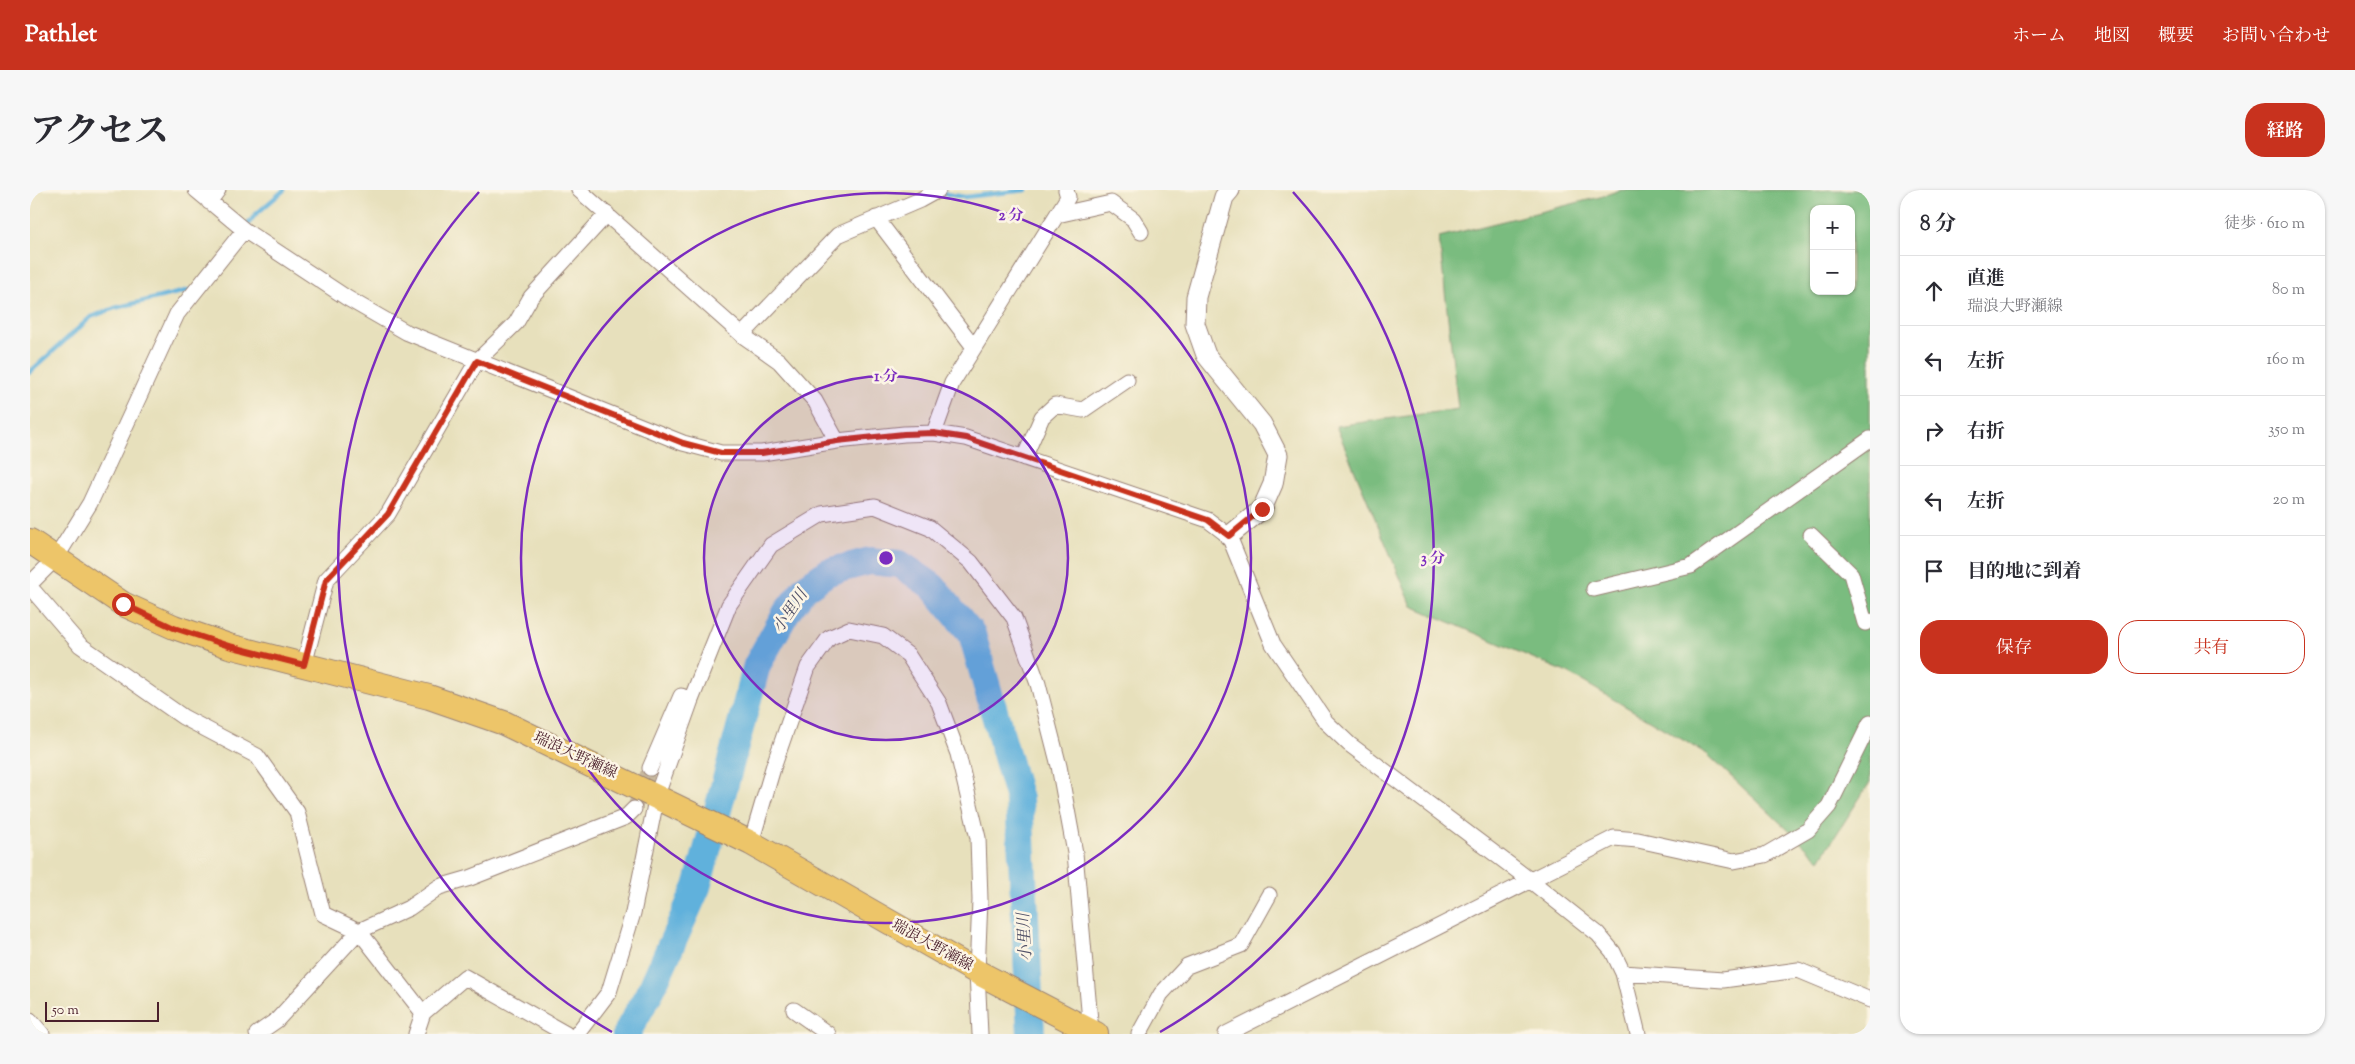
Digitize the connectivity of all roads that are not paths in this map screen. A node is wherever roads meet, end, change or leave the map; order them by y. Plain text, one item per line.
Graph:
1 (196, 190) edge
2 (579, 190) edge
3 (938, 190) edge
4 (1230, 190) edge
5 (1067, 194) edge
6 (213, 196) edge
7 (607, 214) junction
8 (1057, 215) junction
9 (876, 218) junction
10 (238, 226) junction
11 (1141, 232) dead end
12 (742, 335) junction
13 (974, 347) junction
14 (477, 361) junction
15 (1127, 380) dead end
16 (934, 433) junction
17 (1870, 439) edge
18 (837, 441) junction
19 (1024, 458) junction
20 (1811, 535) dead end
21 (1229, 536) junction
22 (30, 541) edge
23 (56, 558) junction
24 (30, 586) edge
25 (1594, 589) dead end
26 (1870, 621) edge
27 (304, 665) junction
28 (691, 700) junction
29 (1870, 723) edge
30 (650, 768) tunnel mouth
31 (662, 798) junction
32 (634, 809) tunnel mouth
33 (742, 838) junction
34 (1531, 881) junction
35 (1269, 895) dead end
36 (359, 931) junction
37 (1623, 973) junction
38 (982, 974) junction
39 (1870, 1000) edge
40 (794, 1010) dead end
41 (423, 1012) junction
42 (30, 1020) edge
43 (1089, 1031) edge
44 (42, 1034) edge
45 (257, 1034) edge
46 (416, 1034) edge
47 (566, 1034) edge
48 (577, 1034) edge
49 (828, 1034) edge
50 (980, 1034) edge
51 (1139, 1034) edge
52 (1226, 1034) edge
53 (1638, 1034) edge

1 - 6 street
2 - 7 street
3 - 9 street
4 - 21 street
5 - 8 street
6 - 10 street
7 - 12 street
7 - 14 street
8 - 11 street
8 - 13 street
9 - 12 street
9 - 13 street
10 - 14 street
10 - 23 street
12 - 18 street
13 - 16 street
14 - 18 street
14 - 27 street
15 - 19 street
16 - 18 street
16 - 19 street
17 - 25 street
19 - 21 street
20 - 26 street
21 - 34 street
22 - 23 main road, 瑞浪大野瀬線
23 - 24 street
23 - 27 main road, 瑞浪大野瀬線
24 - 36 street
27 - 31 main road, 瑞浪大野瀬線
28 - 30 street
28 - 31 street
28 - 43 street
29 - 34 street
31 - 33 main road, 瑞浪大野瀬線
31 - 48 street
32 - 36 street
33 - 38 main road, 瑞浪大野瀬線
33 - 38 street
34 - 37 street
34 - 52 street
35 - 51 street
36 - 41 street
36 - 45 street
37 - 39 street
37 - 53 street
38 - 43 main road, 瑞浪大野瀬線
38 - 50 street
40 - 49 street
41 - 46 street
41 - 47 street
42 - 44 street

